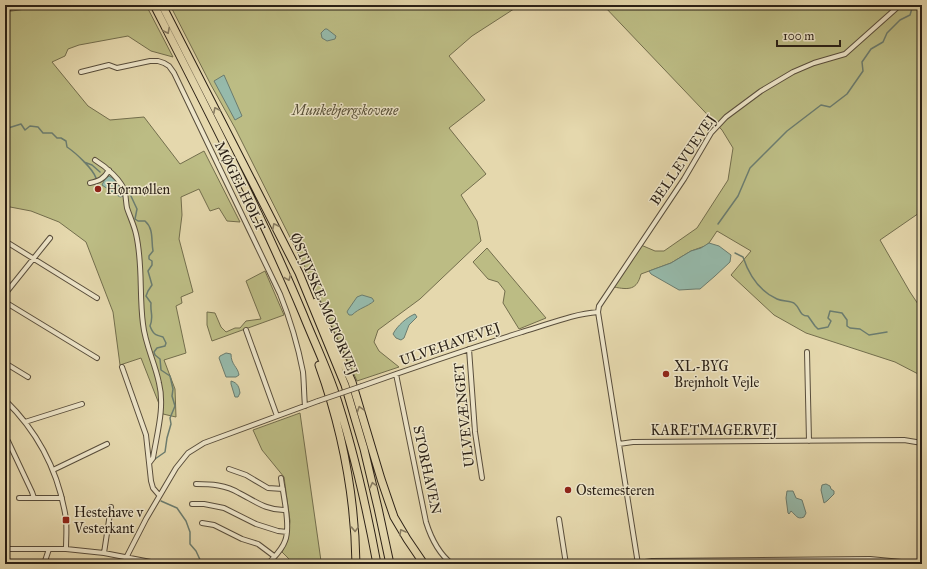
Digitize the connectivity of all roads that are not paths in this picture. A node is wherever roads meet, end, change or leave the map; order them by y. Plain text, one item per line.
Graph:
1 (154, 5) edge
2 (162, 5) edge
3 (900, 5) edge
4 (183, 55) junction
5 (81, 72) dead end
6 (95, 160) dead end
7 (109, 170) junction
8 (90, 183) dead end
9 (50, 238) dead end
10 (5, 241) edge
11 (34, 259) junction
12 (299, 273) junction
13 (5, 294) edge
14 (98, 298) dead end
15 (5, 302) edge
16 (598, 312) junction
17 (306, 321) junction
18 (246, 330) dead end
19 (469, 349) junction
20 (807, 352) dead end
21 (97, 358) dead end
22 (5, 363) edge
23 (122, 368) dead end
24 (396, 374) junction
25 (28, 376) dead end
26 (5, 400) edge
27 (82, 404) dead end
28 (305, 406) junction
29 (277, 416) junction
30 (25, 422) junction
31 (8, 441) dead end
32 (809, 441) junction
33 (922, 443) edge
34 (107, 444) dead end
35 (619, 444) junction
36 (150, 462) junction
37 (229, 469) dead end
38 (53, 470) junction
39 (281, 478) dead end
40 (482, 478) dead end
41 (196, 484) dead end
42 (283, 489) junction
43 (159, 495) junction
44 (19, 498) dead end
45 (34, 498) junction
46 (62, 498) junction
47 (192, 504) dead end
48 (111, 507) dead end
49 (286, 510) junction
50 (559, 519) dead end
51 (202, 523) dead end
52 (288, 532) junction
53 (5, 549) edge
54 (49, 549) junction
55 (66, 550) junction
56 (104, 554) junction
57 (274, 556) junction
58 (126, 558) junction
59 (44, 564) edge
60 (161, 564) edge
61 (268, 564) edge
62 (356, 564) edge
63 (377, 564) edge
64 (390, 564) edge
65 (424, 564) edge
66 (452, 564) edge
67 (566, 564) edge
68 (638, 564) edge
69 (922, 564) edge

1 -> 4 highway, ØSTJYSKE MOTORVEJ
2 - 4 highway, ØSTJYSKE MOTORVEJ
3 - 16 street, BELLEVUEVEJ
12 -> 4 highway, ØSTJYSKE MOTORVEJ
4 -> 17 highway, ØSTJYSKE MOTORVEJ
5 - 28 street, MØGELHOLT
6 - 7 street
7 - 8 street
7 - 36 street
9 - 11 street
10 - 11 street
11 - 13 street
11 - 14 street
64 -> 12 highway, ØSTJYSKE MOTORVEJ
65 -> 12 highway
15 - 21 street
16 - 19 street, ULVEHAVEVEJ
16 - 35 street
17 -> 62 highway
17 - 63 highway, ØSTJYSKE MOTORVEJ
18 - 29 street
19 - 24 street, ULVEHAVEVEJ
19 - 40 street, ULVEVÆNGET
20 - 32 street
22 - 25 street
23 - 36 street
24 - 28 street, ULVEHAVEVEJ, bridge
24 - 66 street, STORHAVEN
26 - 30 street
27 - 30 street
28 - 29 street, ULVEHAVEVEJ
29 - 43 street, ULVEHAVEVEJ
30 - 38 street
31 - 45 street
32 - 33 street, KARETMAGERVEJ
32 - 35 street, KARETMAGERVEJ
34 - 38 street
35 - 68 street
36 - 43 street
37 - 42 street
38 - 46 street
39 - 42 street
41 - 49 street
42 - 49 street
43 - 58 street, ULVEHAVEVEJ
44 - 45 street
45 - 46 street
46 - 55 street
47 - 52 street
48 - 56 street
49 - 52 street
50 - 67 street
51 - 57 street
52 - 57 street
53 - 54 street
54 - 55 street
54 - 59 street
55 - 56 street
56 - 58 street
57 - 61 street
58 - 60 street
68 - 69 street

